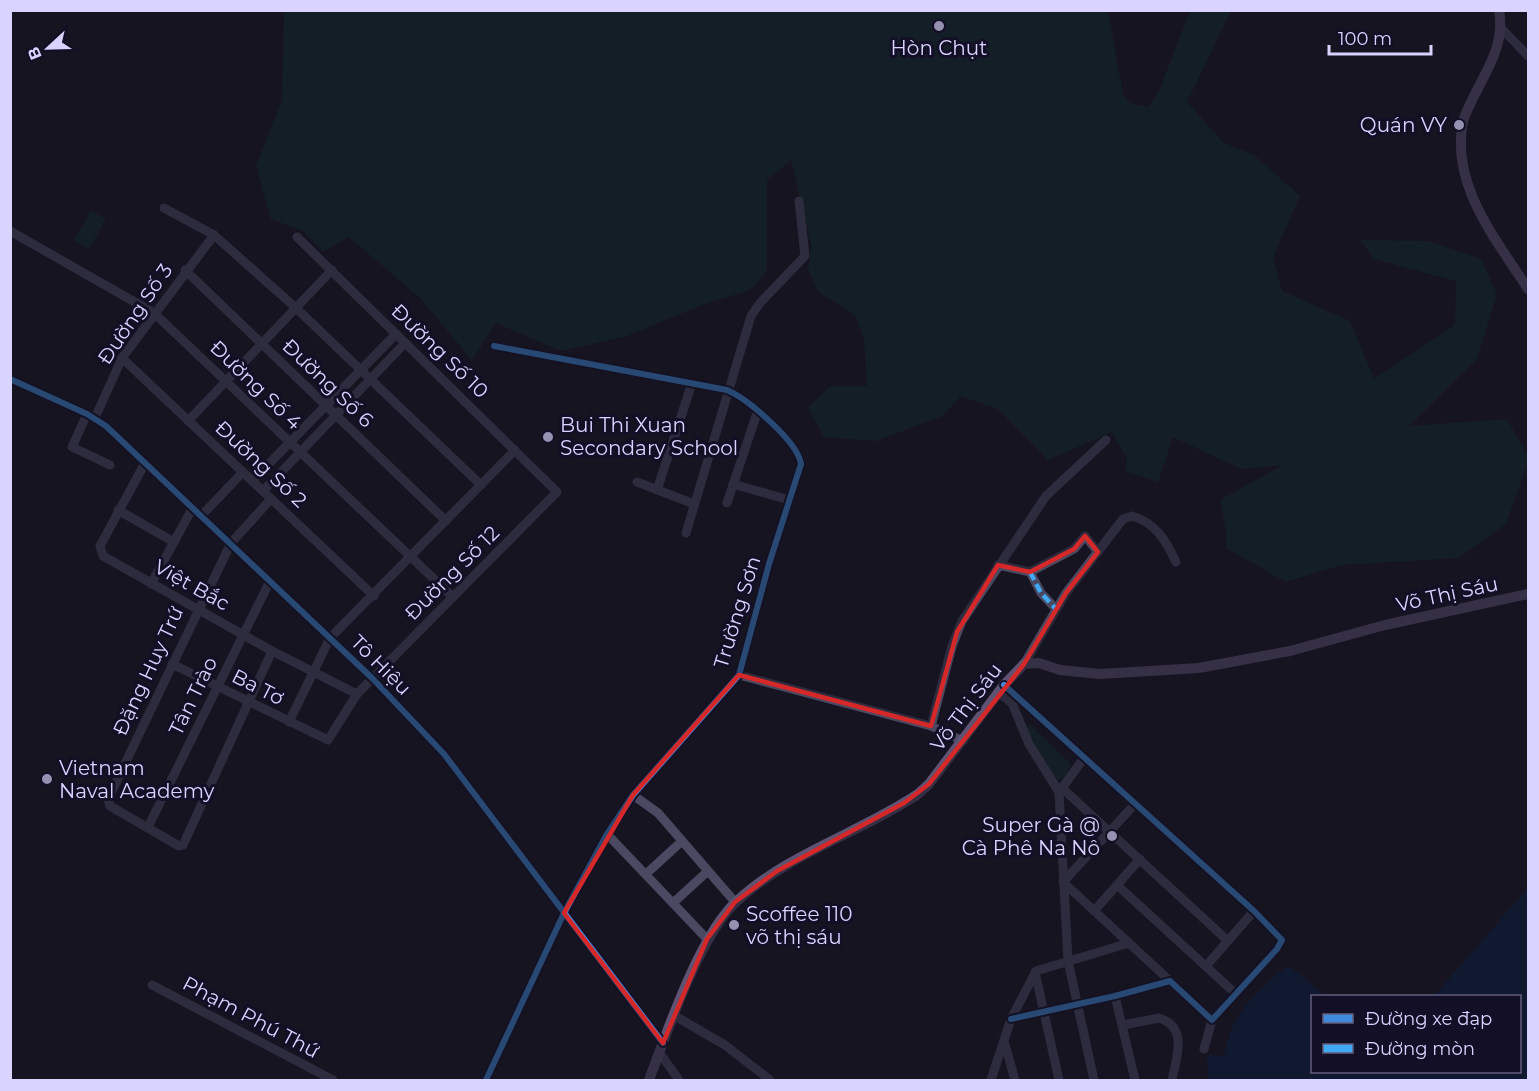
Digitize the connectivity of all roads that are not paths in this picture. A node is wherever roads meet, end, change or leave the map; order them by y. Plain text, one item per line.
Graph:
1 (1499, 10) edge
2 (1502, 29) junction
3 (1528, 56) edge
4 (799, 201) dead end
5 (164, 208) dead end
6 (10, 231) edge
7 (214, 235) junction
8 (297, 237) dead end
9 (185, 270) junction
10 (332, 270) junction
11 (1528, 289) edge
12 (296, 308) junction
13 (154, 313) junction
14 (396, 334) junction
15 (405, 343) junction
16 (262, 344) junction
17 (494, 345) dead end
18 (122, 358) junction
19 (361, 370) junction
20 (10, 379) edge
21 (370, 379) junction
22 (226, 382) junction
23 (692, 384) junction
24 (727, 390) junction
25 (326, 406) junction
26 (758, 410) junction
27 (336, 415) junction
28 (91, 416) junction
29 (188, 421) junction
30 (1106, 440) dead end
31 (290, 443) junction
32 (514, 450) junction
33 (300, 453) junction
34 (145, 463) junction
35 (110, 465) dead end
36 (243, 472) junction
37 (252, 481) junction
38 (637, 482) dead end
39 (733, 484) junction
40 (481, 485) junction
41 (657, 490) junction
42 (263, 491) junction
43 (557, 492) joint
44 (272, 499) junction
45 (789, 500) junction
46 (727, 503) dead end
47 (694, 504) junction
48 (193, 507) junction
49 (117, 510) junction
50 (202, 515) junction
51 (446, 521) junction
52 (686, 533) dead end
53 (174, 542) junction
54 (231, 543) junction
55 (1098, 552) junction
56 (411, 558) junction
57 (1176, 562) dead end
58 (998, 566) junction
59 (1030, 572) junction
60 (270, 581) junction
61 (151, 584) junction
62 (1528, 594) edge
63 (374, 596) junction
64 (453, 597) junction
65 (198, 608) junction
66 (1056, 609) junction
67 (244, 634) junction
68 (330, 638) junction
69 (272, 651) junction
70 (172, 664) junction
71 (1024, 664) junction
72 (313, 672) junction
73 (740, 675) junction
74 (372, 678) junction
75 (218, 686) junction
76 (1001, 689) junction
77 (357, 694) junction
78 (248, 701) junction
79 (289, 722) junction
80 (931, 726) junction
81 (328, 740) joint
82 (963, 741) junction
83 (1084, 758) junction
84 (1060, 790) junction
85 (633, 795) junction
86 (1135, 804) junction
87 (148, 827) junction
88 (1110, 831) junction
89 (607, 834) junction
90 (682, 841) junction
91 (1140, 859) junction
92 (708, 871) junction
93 (646, 874) junction
94 (1063, 882) junction
95 (1117, 885) junction
96 (735, 902) junction
97 (673, 903) junction
98 (1094, 911) junction
99 (1254, 911) junction
100 (564, 913) junction
101 (707, 939) junction
102 (1228, 941) junction
103 (1129, 943) junction
104 (1068, 961) junction
105 (1206, 966) junction
106 (1035, 972) junction
107 (1170, 981) junction
108 (152, 985) dead end
109 (1236, 994) junction
110 (1116, 996) junction
111 (1077, 1005) junction
112 (1042, 1013) junction
113 (675, 1016) junction
114 (1011, 1019) junction
115 (1212, 1020) junction
116 (1123, 1025) junction
117 (1004, 1041) junction
118 (661, 1048) junction
119 (1204, 1049) dead end
120 (333, 1080) edge
121 (486, 1080) edge
122 (649, 1080) edge
123 (679, 1080) edge
124 (770, 1080) edge
125 (992, 1080) edge
126 (1015, 1080) edge
127 (1059, 1080) edge
128 (1094, 1080) edge
129 (1135, 1080) edge
130 (1172, 1080) edge

1 - 2 main road
2 - 3 street
2 - 11 main road
4 - 24 street
5 - 7 street
6 - 13 street, Đường Số 4
7 - 9 street, Đường Số 3
7 - 12 street
8 - 10 street, Đường Số 10
9 - 13 street, Đường Số 3
9 - 16 street, Đường Số 6
10 - 12 street
10 - 14 street, Đường Số 10
12 - 16 street
12 - 19 street
13 - 18 street, Đường Số 3
13 - 22 street, Đường Số 4
14 - 15 street, Đường Số 10
14 - 19 street
15 - 21 street
15 - 32 street, Đường Số 10
16 - 22 street
16 - 25 street, Đường Số 6
17 - 23 street, Trường Sơn
18 - 28 street, Đường Số 3
18 - 29 street, Đường Số 2
19 - 21 street
19 - 25 street
20 - 28 street, Tô Hiệu
21 - 27 street
21 - 40 street
22 - 29 street
22 - 31 street, Đường Số 4
23 - 24 street, Trường Sơn
23 - 41 street
24 - 26 street, Trường Sơn
24 - 47 street
25 - 27 street, Đường Số 6
25 - 31 street
26 - 39 street
26 - 45 street, Trường Sơn
27 - 33 street
27 - 51 street, Đường Số 6
28 - 34 street, Tô Hiệu
28 - 35 street, Đường Số 3
29 - 36 street, Đường Số 2
30 - 58 street
31 - 33 street, Đường Số 4
31 - 37 street
32 - 40 street
32 - 43 street, Đường Số 10
33 - 42 street
33 - 56 street, Đường Số 4
34 - 48 street, Tô Hiệu
34 - 49 street, Việt Bắc
36 - 37 street, Đường Số 2
36 - 50 street
37 - 42 street, Đường Số 2
38 - 41 street
39 - 45 street
39 - 46 street
40 - 51 street
41 - 47 street
42 - 44 street, Đường Số 2
43 - 64 street, Đường Số 12
44 - 54 street, Đặng Huy Trứ
44 - 63 street, Đường Số 2
45 - 73 street, Trường Sơn
47 - 52 street
48 - 50 street, Tô Hiệu
48 - 53 street
49 - 53 street
49 - 61 street, Việt Bắc
50 - 54 street, Tô Hiệu
51 - 56 street
53 - 61 street
54 - 60 street, Tô Hiệu
54 - 65 street, Đặng Huy Trứ
55 - 57 street
55 - 59 street
55 - 66 street
56 - 63 street
56 - 64 street, Đường Số 4
58 - 59 street
58 - 80 street
59 - 66 street
60 - 67 street, Tân Trào
60 - 68 street, Tô Hiệu
61 - 65 street, Việt Bắc
62 - 71 main road, Võ Thị Sáu
63 - 68 street
64 - 74 street, Đường Số 12
65 - 67 street, Việt Bắc
65 - 70 street, Đặng Huy Trứ
66 - 71 street
67 - 69 street, Việt Bắc
67 - 75 street, Tân Trào
68 - 72 street
68 - 74 street, Tô Hiệu
69 - 72 street, Việt Bắc
69 - 78 street, Đặng Huy Trứ
70 - 75 street, Ba Tơ
70 - 87 street, Đặng Huy Trứ
71 - 76 main road, Võ Thị Sáu
72 - 77 street, Việt Bắc
72 - 79 street
73 - 80 street
73 - 85 street, Trường Sơn
74 - 77 street, Đường Số 12
74 - 100 street, Tô Hiệu
75 - 78 street, Ba Tơ
75 - 87 street, Tân Trào
76 - 82 main road, Võ Thị Sáu
76 - 83 street
76 - 84 street
77 - 81 street, Đường Số 12
78 - 79 street, Ba Tơ
78 - 87 street, Đặng Huy Trứ
79 - 81 street, Ba Tơ
80 - 82 street
82 - 96 main road, Võ Thị Sáu
83 - 84 street
83 - 86 street
84 - 88 street
84 - 94 street
85 - 89 street, Trường Sơn
85 - 90 street
86 - 88 street
86 - 99 street
88 - 91 street
88 - 94 street
89 - 93 street
89 - 100 street, Trường Sơn
90 - 92 street
90 - 93 street
91 - 95 street
91 - 102 street
92 - 96 street
92 - 97 street
93 - 97 street
94 - 98 street
94 - 104 street
95 - 98 street
95 - 105 street
96 - 101 main road, Võ Thị Sáu
97 - 101 street
98 - 103 street
99 - 102 street
99 - 109 street
100 - 118 street, Tô Hiệu
100 - 121 street, Trường Sơn
101 - 113 main road, Võ Thị Sáu
102 - 105 street
103 - 104 street
103 - 107 street
104 - 106 street
104 - 111 street
105 - 109 street
106 - 112 street
106 - 114 street
107 - 110 street
107 - 115 street
108 - 120 street, Phạm Phú Thứ
109 - 115 street
110 - 111 street
110 - 116 street
111 - 112 street
111 - 128 street
112 - 114 street
112 - 127 street
113 - 118 main road, Võ Thị Sáu
113 - 124 street
114 - 117 street
115 - 119 street
116 - 129 street
116 - 130 street
117 - 125 street
117 - 126 street
118 - 122 main road, Võ Thị Sáu
118 - 123 street, Tô Hiệu

